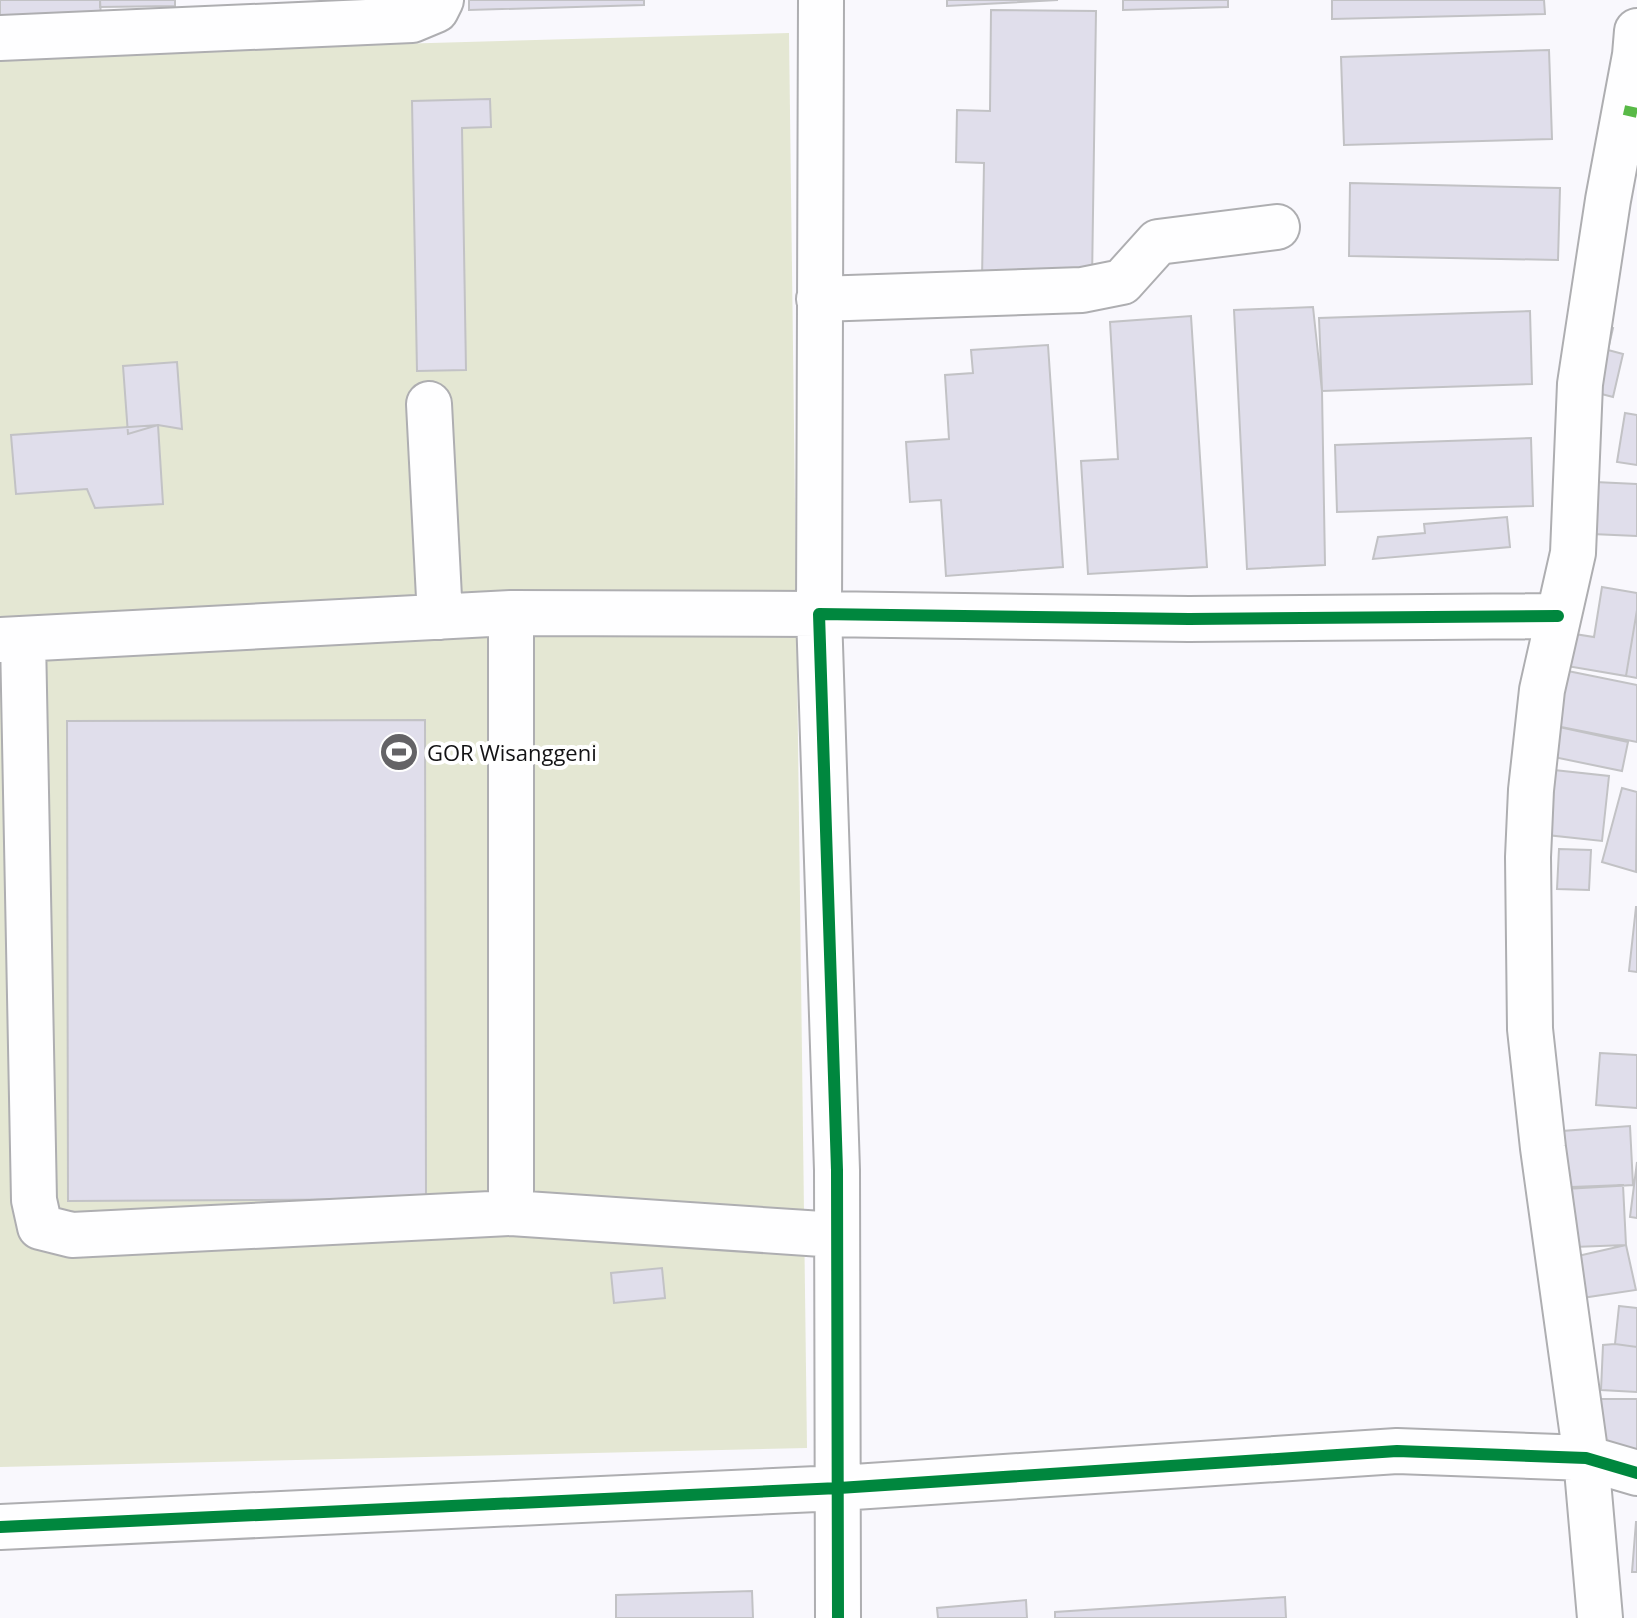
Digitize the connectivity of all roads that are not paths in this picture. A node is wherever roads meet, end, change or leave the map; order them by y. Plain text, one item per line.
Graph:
1 (441, 0) edge
2 (821, 0) edge
3 (1637, 31) edge
4 (0, 38) edge
5 (1630, 112) edge
6 (1277, 227) dead end
7 (819, 299) junction
8 (429, 404) dead end
9 (511, 613) junction
10 (819, 614) junction
11 (1558, 616) junction
12 (440, 617) junction
13 (11, 640) edge
14 (511, 1213) junction
15 (837, 1235) junction
16 (1586, 1458) junction
17 (1637, 1473) edge
18 (839, 1488) junction
19 (0, 1527) edge
20 (838, 1618) edge
21 (1600, 1618) edge

1 - 4 street
2 - 7 street
3 - 5 street
5 - 11 street
6 - 7 street
7 - 10 street
8 - 12 street
9 - 10 street
9 - 12 street
9 - 14 street
10 - 11 street
10 - 15 street
11 - 16 street
12 - 13 street
13 - 14 street
14 - 15 street
15 - 18 street
16 - 17 street
16 - 18 street
16 - 21 street
18 - 19 street
18 - 20 street

